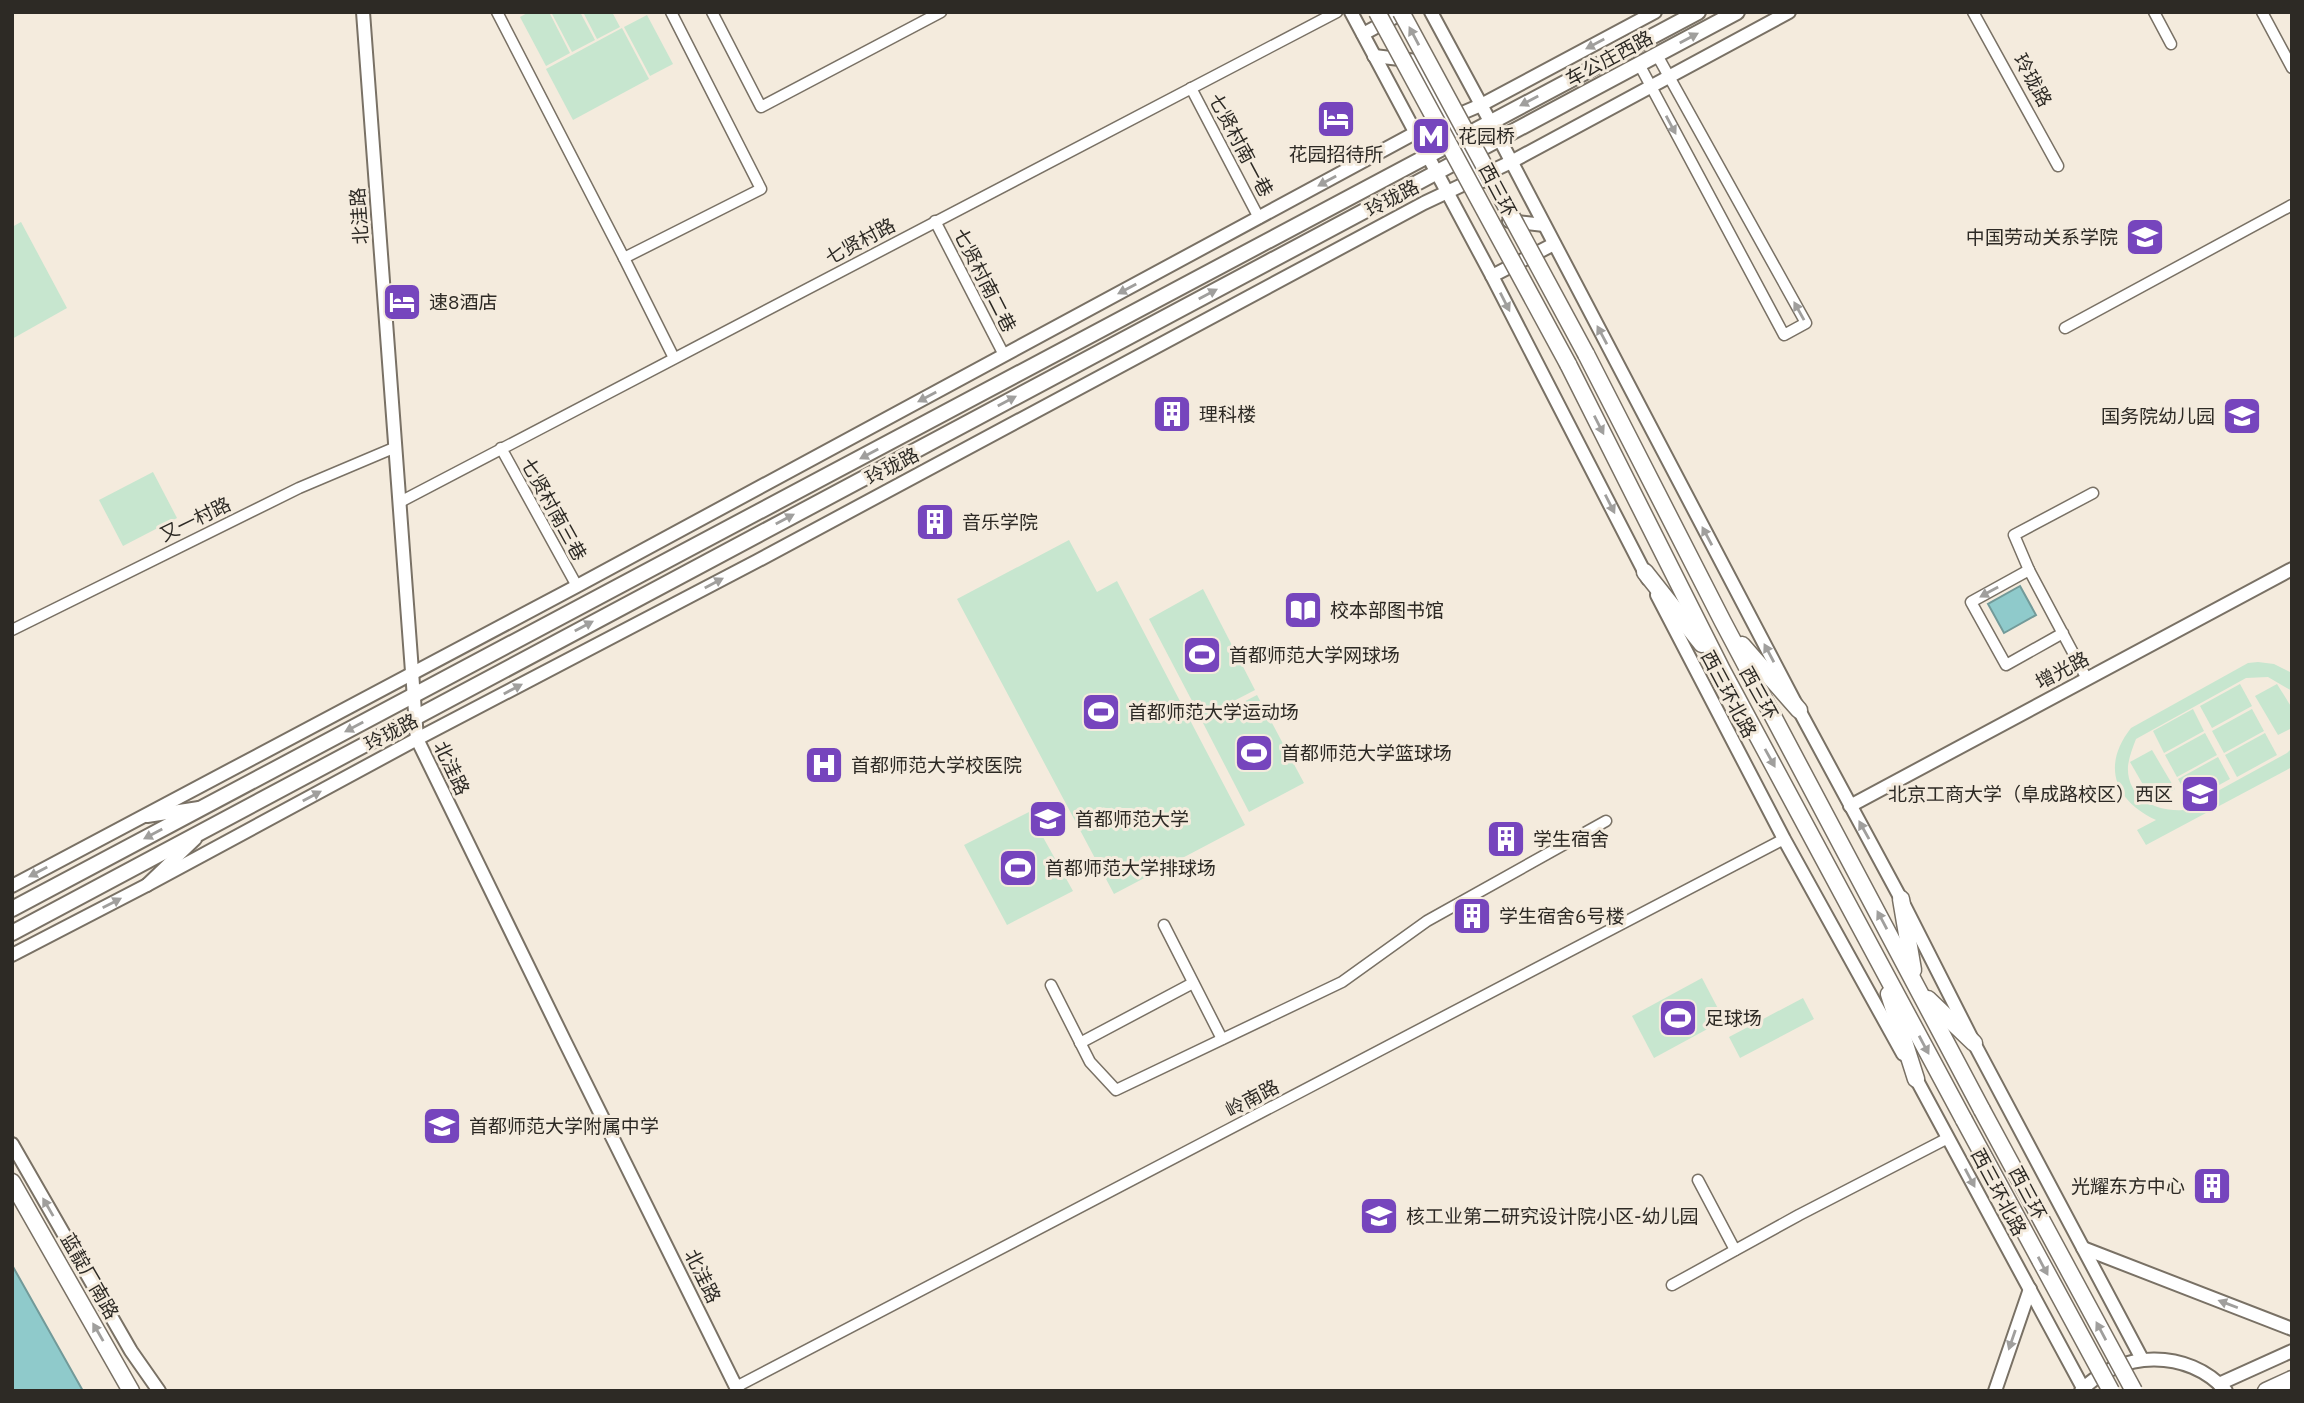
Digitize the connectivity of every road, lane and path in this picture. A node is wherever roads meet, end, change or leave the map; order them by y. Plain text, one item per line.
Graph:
1 (363, 12) edge
2 (497, 12) edge
3 (671, 12) edge
4 (712, 12) edge
5 (941, 12) edge
6 (1337, 12) edge
7 (1351, 12) edge
8 (1377, 12) edge
9 (1402, 12) edge
10 (1431, 12) edge
11 (1655, 12) edge
12 (1698, 12) edge
13 (1737, 12) edge
14 (1789, 12) edge
15 (1973, 12) edge
16 (2154, 12) edge
17 (2266, 13) edge
18 (1363, 34) junction
19 (2171, 44) dead end
20 (1657, 55) junction
21 (1374, 56) junction
22 (1639, 64) junction
23 (2292, 68) edge
24 (1670, 77) junction
25 (1651, 87) junction
26 (1191, 88) junction
27 (1481, 105) junction
28 (1449, 118) junction
29 (1490, 122) junction
30 (1415, 133) junction
31 (1460, 138) junction
32 (1499, 138) junction
33 (1426, 155) junction
34 (1469, 155) junction
35 (1511, 162) junction
36 (2058, 166) dead end
37 (1435, 173) junction
38 (1482, 179) junction
39 (1448, 195) junction
40 (2292, 205) edge
41 (1259, 218) junction
42 (935, 221) junction
43 (1544, 225) junction
44 (1554, 244) junction
45 (624, 258) junction
46 (1492, 276) junction
47 (2065, 328) dead end
48 (1004, 355) junction
49 (674, 358) junction
50 (396, 447) junction
51 (501, 448) junction
52 (2093, 493) dead end
53 (400, 502) junction
54 (2292, 569) edge
55 (2029, 570) junction
56 (1644, 572) junction
57 (576, 586) junction
58 (1723, 622) junction
59 (12, 631) edge
60 (2063, 633) junction
61 (1722, 670) junction
62 (412, 674) junction
63 (2087, 679) junction
64 (414, 695) junction
65 (1798, 710) junction
66 (416, 716) junction
67 (417, 739) junction
68 (1850, 806) junction
69 (202, 808) junction
70 (147, 816) junction
71 (1606, 821) dead end
72 (201, 832) junction
73 (1784, 839) junction
74 (148, 885) junction
75 (12, 886) edge
76 (1901, 899) junction
77 (12, 909) edge
78 (1164, 925) dead end
79 (12, 933) edge
80 (12, 955) edge
81 (1877, 955) junction
82 (1194, 983) junction
83 (1051, 985) dead end
84 (1917, 986) junction
85 (1222, 1040) junction
86 (1080, 1043) junction
87 (1974, 1044) junction
88 (1916, 1079) junction
89 (1948, 1138) junction
90 (12, 1144) edge
91 (1698, 1180) dead end
92 (12, 1182) edge
93 (2083, 1248) junction
94 (1735, 1250) junction
95 (1672, 1285) dead end
96 (2029, 1289) junction
97 (2292, 1329) edge
98 (2292, 1351) edge
99 (2143, 1359) junction
100 (2292, 1379) edge
101 (2222, 1387) edge
102 (738, 1389) edge
103 (2082, 1389) edge
104 (131, 1391) edge
105 (159, 1391) edge
106 (1995, 1391) edge
107 (2111, 1391) edge
108 (2134, 1391) edge
109 (2266, 1391) edge

1 - 50 street, 北洼路
2 - 45 street
3 - 45 street
4 - 5 street
6 - 26 street, 七贤村路
7 - 18 street, 西三环北路
8 -> 61 highway, 西三环, bridge
9 - 18 street
58 -> 9 highway, 西三环, bridge
10 - 27 street
11 -> 27 street
12 -> 29 main road, 车公庄西路
20 -> 13 main road, 车公庄西路
14 - 24 street, 玲珑路
15 - 36 street, 玲珑路
16 - 19 street
17 - 23 street
18 - 21 street, 西三环北路
20 - 22 main road, 车公庄西路
20 - 24 street
21 - 28 street
21 - 30 street, 西三环北路
22 - 25 street
22 - 32 main road, 车公庄西路
24 - 25 street, 玲珑路
25 -> 24 street
25 - 35 street, 玲珑路
26 - 41 street, 七贤村南一巷
26 - 42 street, 七贤村路
27 - 28 street
27 - 29 street
28 - 30 street
28 - 31 street
29 - 31 main road, 车公庄西路
29 - 32 street
30 - 33 street, 西三环北路
30 -> 41 street
31 - 33 main road, 玲珑路
31 - 34 street
32 - 34 main road, 车公庄西路
32 - 35 street
33 - 37 street, 西三环北路
33 -> 64 main road, 玲珑路
34 - 37 main road, 玲珑路
34 - 38 street
35 - 38 street, 玲珑路
35 - 43 street
37 - 39 street, 西三环北路
66 -> 37 main road, 玲珑路
38 - 39 street, 玲珑路
38 - 43 street
39 - 46 street, 西三环北路
67 -> 39 street, 玲珑路
40 - 47 street
41 -> 48 street
42 - 48 street, 七贤村南二巷
42 - 49 street, 七贤村路
43 - 44 street
44 - 46 street
65 -> 44 street
45 - 49 street
46 -> 56 street, 西三环北路
48 -> 57 street
49 - 51 street, 七贤村路
50 - 53 street, 北洼路
50 - 59 street, 又一村路
51 - 53 street, 七贤村路
51 - 57 street, 七贤村南三巷
52 - 55 street
53 - 62 street, 北洼路
54 - 63 street, 增光路
55 - 60 street
55 -> 60 street
56 - 61 highway
56 - 73 street, 西三环北路
57 - 62 street
58 - 65 highway
84 -> 58 highway, 西三环
60 - 63 street
61 -> 81 highway, 西三环
62 - 64 street, 北洼路
62 - 70 street
63 - 68 street, 增光路
64 - 66 street, 北洼路
64 -> 69 main road, 玲珑路
65 - 68 street
66 - 67 street, 北洼路
66 - 72 main road, 玲珑路
74 -> 67 street, 玲珑路
67 - 102 street, 北洼路
76 -> 68 street
69 - 70 street
69 -> 77 main road, 玲珑路
70 -> 75 street
71 - 85 street
72 - 74 street
72 - 79 main road, 玲珑路
73 - 88 street, 西三环北路
73 - 102 street, 岭南路
80 -> 74 street, 玲珑路
76 - 84 highway
76 - 87 street
78 - 82 street
81 - 88 highway
81 -> 107 highway, 西三环, bridge
82 - 85 street
82 - 86 street
83 - 86 street
84 - 87 highway
108 -> 84 highway, 西三环, bridge
85 - 86 street
87 - 93 street
88 - 89 street, 西三环北路
89 - 94 street
89 -> 96 street, 西三环北路
105 -> 90 street
91 - 94 street
104 -> 92 highway, 蓝靛厂南路
97 -> 93 street
93 - 99 street
94 - 95 street
96 - 103 street, 西三环北路
96 -> 106 street
98 - 101 street
99 - 101 street
99 - 103 street
100 - 109 highway

